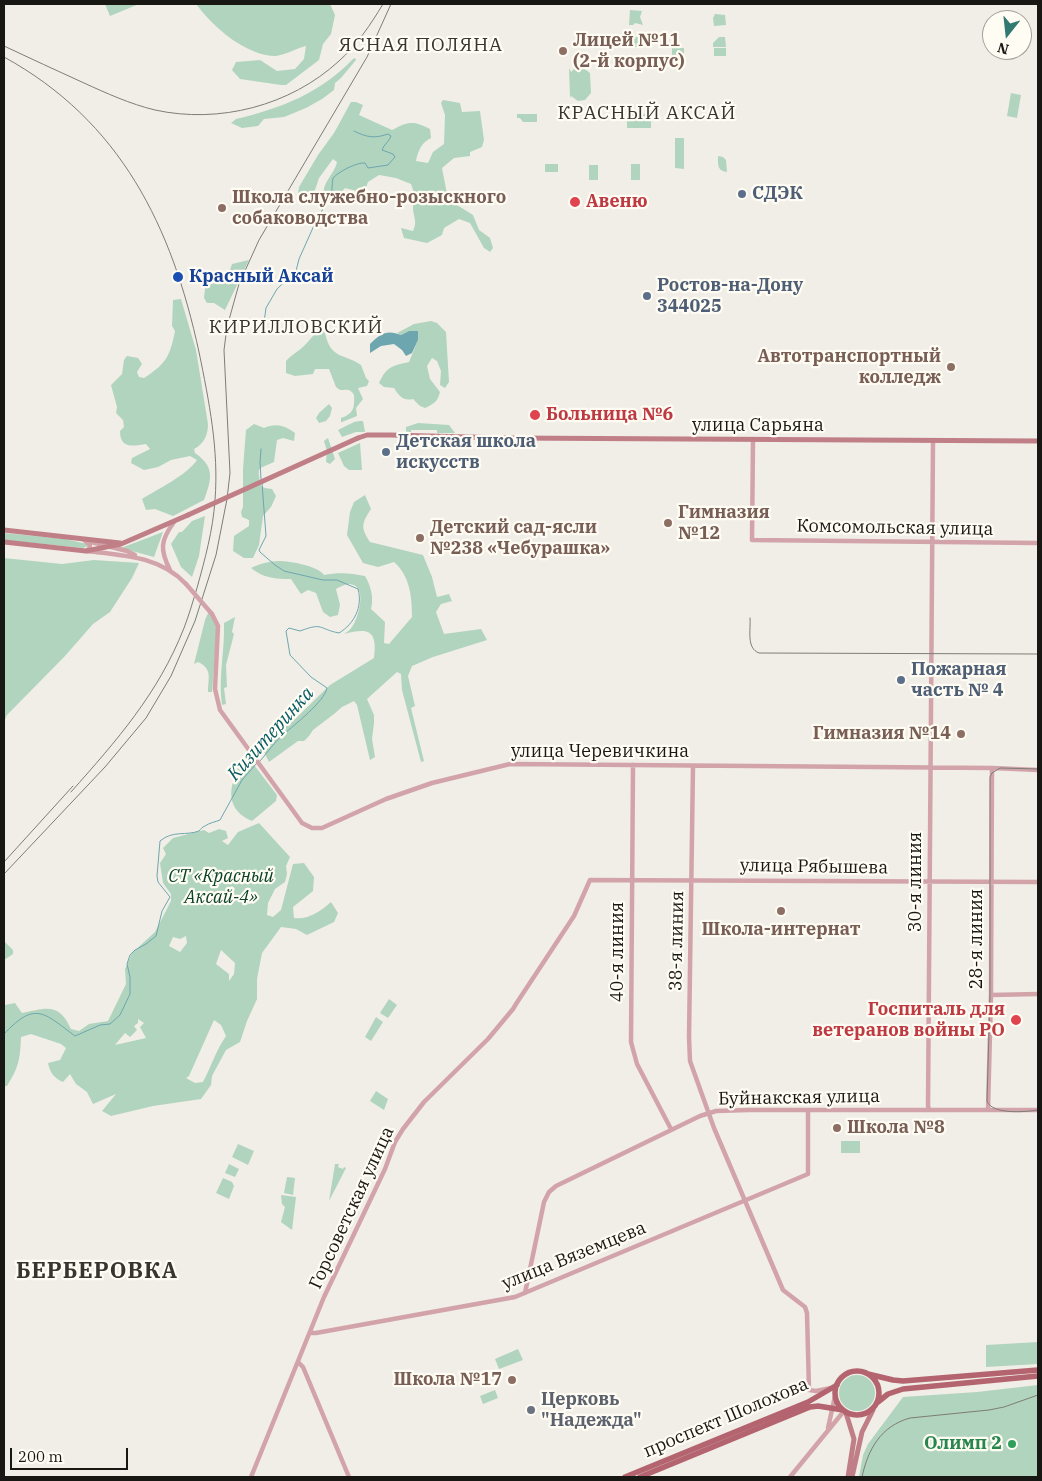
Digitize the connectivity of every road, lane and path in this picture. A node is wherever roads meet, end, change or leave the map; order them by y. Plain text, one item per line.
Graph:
1 (753, 439) junction
2 (933, 441) junction
3 (1038, 441) edge
4 (174, 522) junction
5 (4, 530) edge
6 (81, 539) junction
7 (4, 542) edge
8 (126, 542) junction
9 (932, 542) junction
10 (1038, 543) edge
11 (111, 547) junction
12 (86, 551) junction
13 (140, 558) junction
14 (171, 572) junction
15 (633, 765) junction
16 (693, 766) junction
17 (930, 768) junction
18 (992, 768) junction
19 (1038, 770) edge
20 (590, 880) joint
21 (631, 880) junction
22 (692, 880) junction
23 (930, 882) junction
24 (991, 882) junction
25 (1038, 882) edge
26 (1038, 994) edge
27 (991, 995) junction
28 (929, 1109) junction
29 (808, 1110) junction
30 (988, 1110) junction
31 (1038, 1110) edge
32 (709, 1113) junction
33 (672, 1129) junction
34 (745, 1200) junction
35 (525, 1293) junction
36 (310, 1333) junction
37 (298, 1362) junction
38 (1038, 1370) edge
39 (868, 1374) junction
40 (1038, 1376) edge
41 (834, 1386) junction
42 (835, 1396) junction
43 (878, 1402) junction
44 (833, 1408) junction
45 (873, 1410) junction
46 (844, 1412) junction
47 (827, 1432) junction
48 (251, 1477) edge
49 (349, 1477) edge
50 (625, 1477) edge
51 (640, 1477) edge
52 (790, 1477) edge
53 (848, 1477) edge
54 (852, 1477) edge

1 - 2 main road, улица Сарьяна
1 - 4 main road, улица Сарьяна, bridge
1 - 9 street, Комсомольская улица
2 - 3 main road, улица Сарьяна
2 - 9 street, 30-я линия
4 - 8 main road, улица Сарьяна
4 - 14 street
5 - 6 main road
6 - 8 main road
6 - 11 street
6 - 12 street
7 - 12 main road, улица Сарьяна
8 - 11 main road, улица Сарьяна
9 - 10 street, Комсомольская улица
9 - 17 street, 30-я линия
11 - 12 main road, улица Сарьяна
11 - 13 street
12 - 13 street
13 - 14 street, улица Черевичкина
14 - 15 street, улица Черевичкина, bridge
15 - 16 street, улица Черевичкина
15 - 21 street, 40-я линия
16 - 17 street, улица Черевичкина
16 - 22 street, 38-я линия
17 - 18 street, улица Черевичкина
17 - 23 street, 30-я линия
18 - 19 street, улица Черевичкина
18 - 24 street, 28-я линия
20 - 21 street, улица Рябышева
20 - 36 street, Горсоветская улица
21 - 22 street, улица Рябышева
21 - 33 street, 40-я линия
22 - 23 street, улица Рябышева
22 - 32 street, 38-я линия
23 - 24 street, улица Рябышева
23 - 28 street, 30-я линия
24 - 25 street, улица Рябышева
24 - 27 street, 28-я линия
26 - 27 street
27 - 30 street, 28-я линия
28 - 29 street, Буйнакская улица
28 - 30 street, Буйнакская улица
29 - 32 street, Буйнакская улица
29 - 34 street, улица Вяземцева
30 - 31 street, Буйнакская улица
32 - 33 street, Буйнакская улица
32 - 34 street, 38-я линия
33 - 35 street, Буйнакская улица
34 - 35 street, улица Вяземцева
34 - 41 street, 38-я линия
35 - 36 street, улица Вяземцева
36 - 37 street, Горсоветская улица
37 - 48 street, Горсоветская улица
37 - 49 street
38 - 39 main road
39 - 41 main road
39 - 43 main road
40 - 43 main road
41 - 42 main road
41 - 50 main road, проспект Шолохова
42 - 44 street
42 - 46 main road
43 - 45 main road
44 - 46 main road, проспект Шолохова
44 - 47 street
44 - 51 main road, проспект Шолохова
45 - 46 main road
45 - 54 main road
46 - 47 street
46 - 53 main road
47 - 52 street

